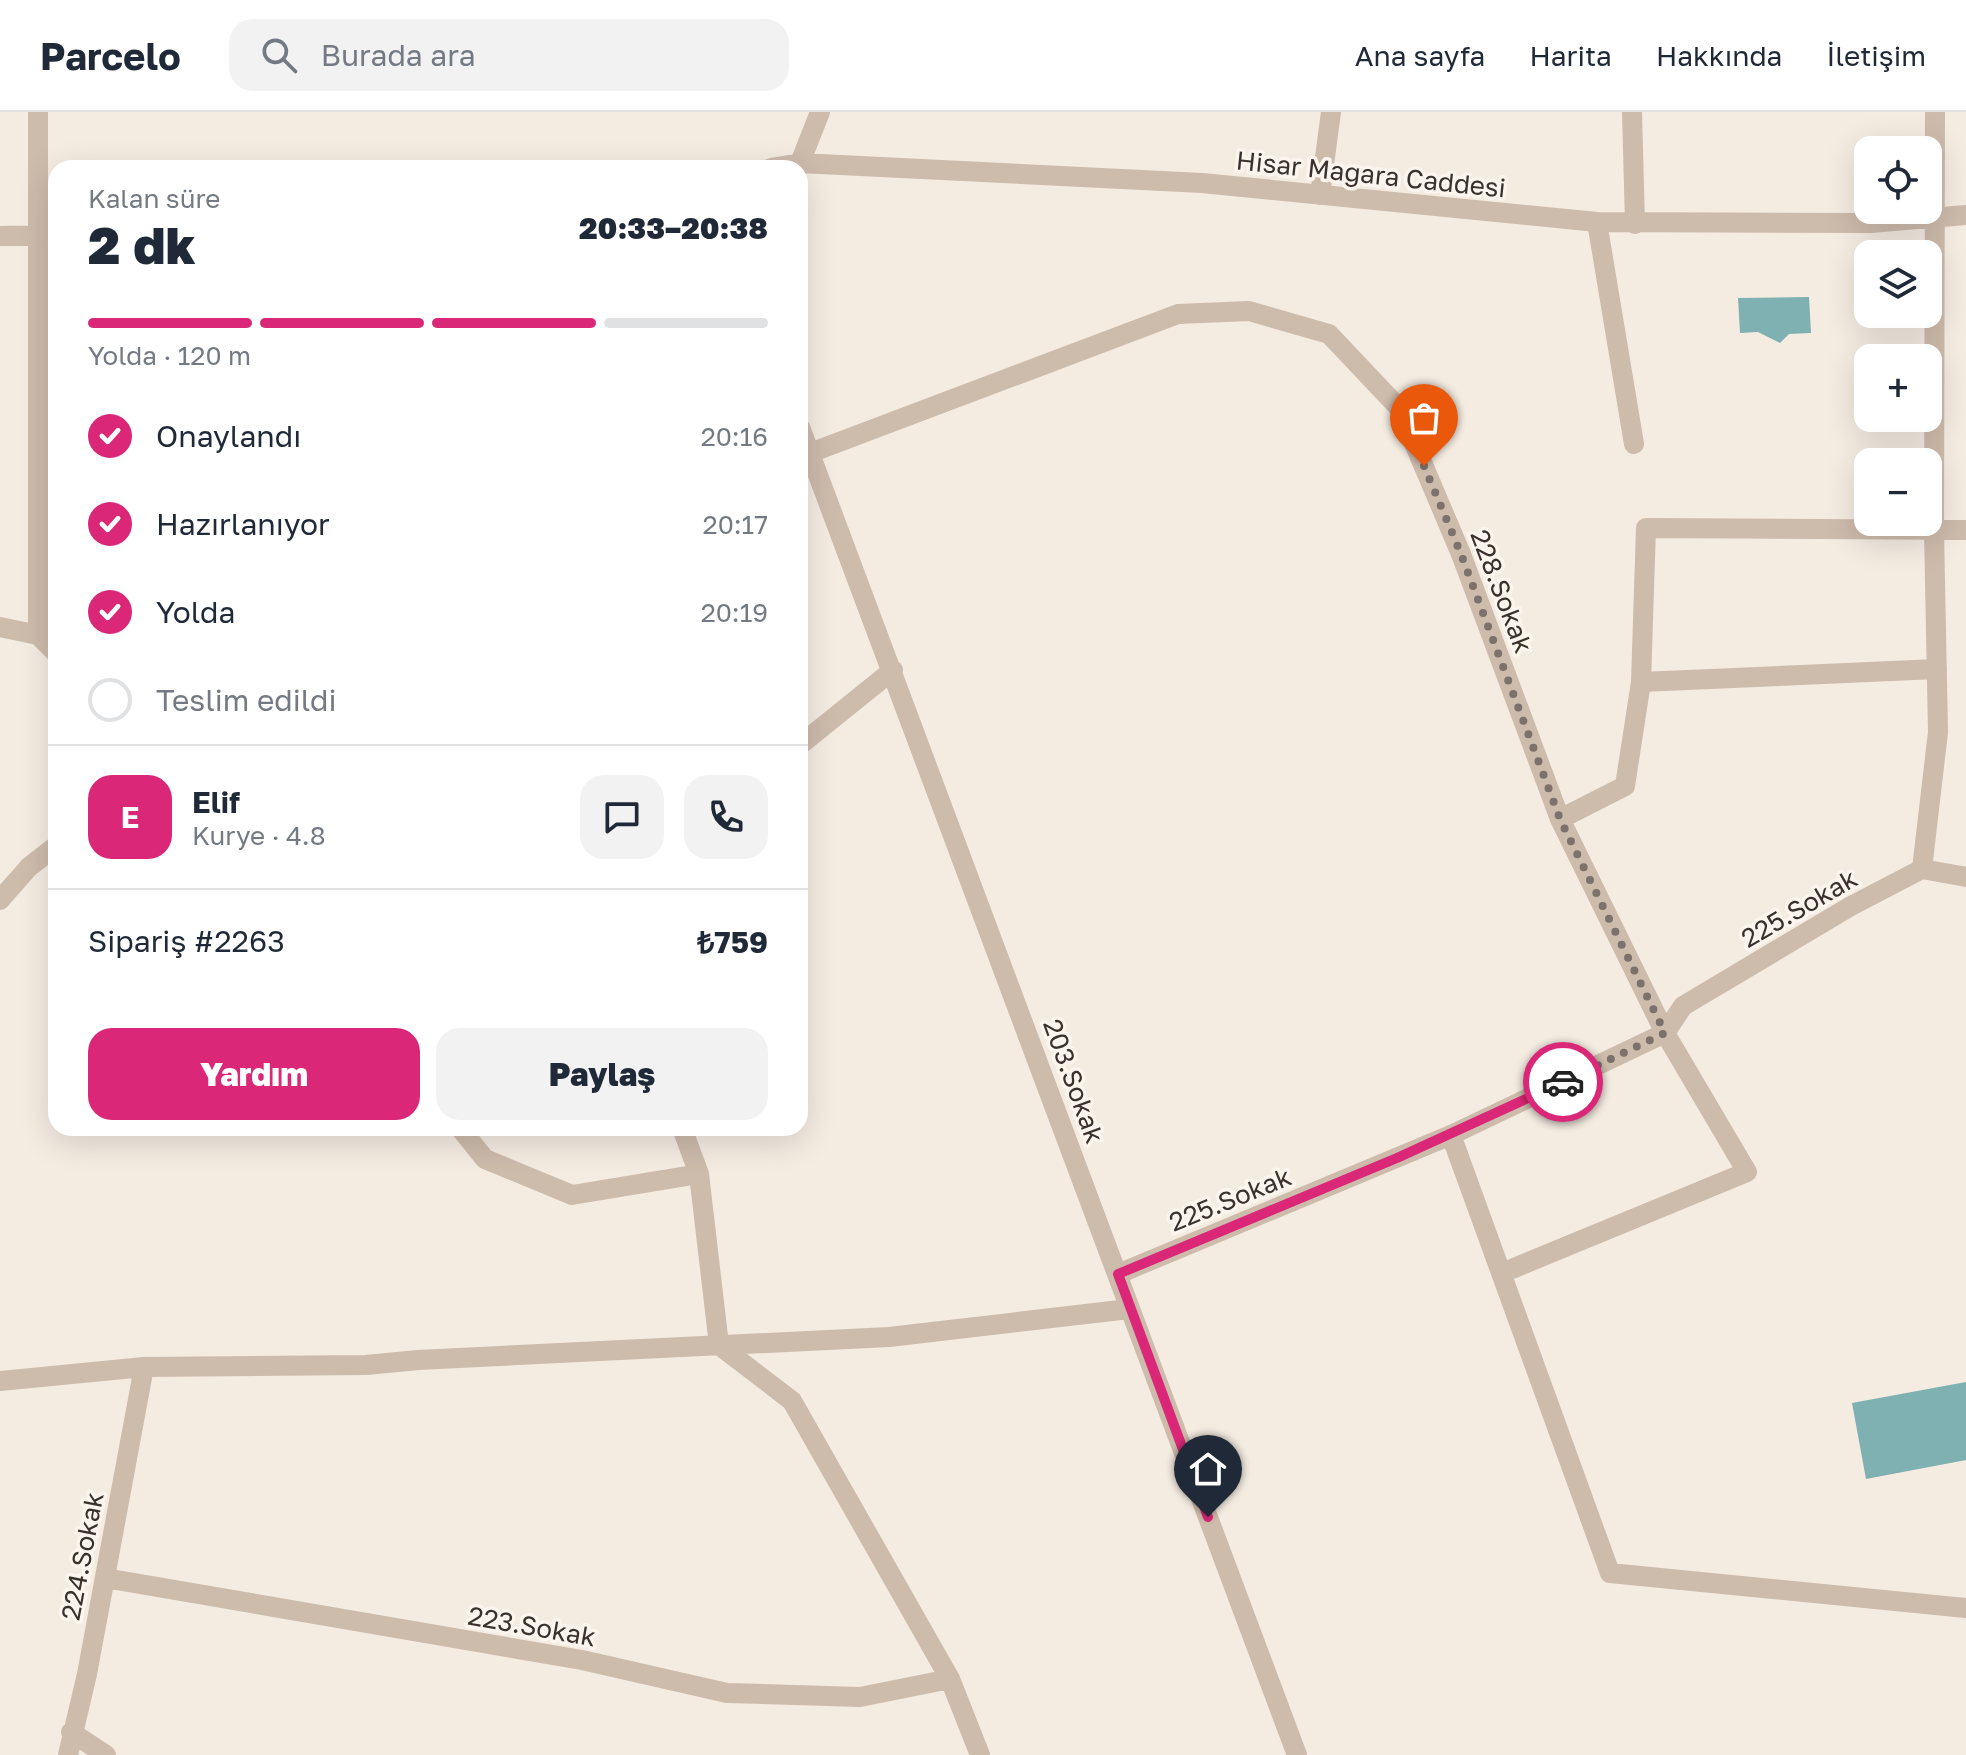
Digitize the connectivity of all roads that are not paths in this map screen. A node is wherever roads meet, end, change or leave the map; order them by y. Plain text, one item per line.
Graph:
1 (38, 112) edge
2 (820, 112) edge
3 (1331, 112) edge
4 (1632, 112) edge
5 (1935, 112) edge
6 (1935, 136) edge
7 (801, 160) edge
8 (808, 166) edge
9 (1320, 195) junction
10 (1966, 215) edge
11 (1942, 216) edge
12 (1597, 222) junction
13 (1854, 223) edge
14 (1635, 224) junction
15 (1935, 224) edge
16 (47, 235) edge
17 (0, 236) edge
18 (1634, 444) dead end
19 (808, 448) edge
20 (1934, 448) edge
21 (810, 453) junction
22 (1854, 530) edge
23 (1966, 530) edge
24 (1942, 531) edge
25 (1934, 536) edge
26 (0, 627) edge
27 (38, 635) junction
28 (48, 645) edge
29 (1937, 669) junction
30 (893, 670) junction
31 (1641, 682) junction
32 (808, 739) edge
33 (1560, 819) junction
34 (48, 852) edge
35 (1922, 869) junction
36 (1966, 877) edge
37 (0, 900) edge
38 (1665, 1033) junction
39 (1451, 1135) junction
40 (466, 1136) edge
41 (685, 1136) edge
42 (699, 1174) junction
43 (1502, 1273) junction
44 (1118, 1274) junction
45 (1129, 1309) junction
46 (719, 1345) junction
47 (144, 1367) junction
48 (0, 1381) edge
49 (105, 1578) junction
50 (1966, 1608) edge
51 (950, 1679) junction
52 (71, 1732) junction
53 (68, 1755) edge
54 (106, 1755) edge
55 (980, 1755) edge
56 (1297, 1755) edge

1 - 16 street
2 - 7 street
3 - 9 street
4 - 14 street
5 - 6 street
8 - 9 street, Hisar Mağara Caddesi
9 - 12 street, Hisar Mağara Caddesi
10 - 11 street, Hisar Mağara Caddesi
12 - 14 street, Hisar Mağara Caddesi
12 - 18 street
13 - 14 street, Hisar Mağara Caddesi
15 - 20 street
16 - 17 street
16 - 27 street
19 - 21 street, 203.Sokak
21 - 30 street, 203.Sokak
21 - 33 street, 228.Sokak
22 - 31 street
23 - 24 street
25 - 29 street
26 - 27 street
27 - 28 street
29 - 31 street
29 - 35 street
30 - 32 street
30 - 44 street, 203.Sokak
31 - 33 street
33 - 38 street, 228.Sokak
34 - 37 street
35 - 36 street
35 - 38 street, 225.Sokak
38 - 39 street, 225.Sokak
38 - 43 street, 228.Sokak
39 - 43 street
39 - 44 street, 225.Sokak
40 - 42 street
41 - 42 street
42 - 46 street
43 - 50 street
44 - 45 street, 203.Sokak
45 - 46 street
45 - 56 street, 203.Sokak
46 - 47 street
46 - 51 street
47 - 48 street
47 - 49 street, 224.Sokak
49 - 51 street, 223.Sokak
49 - 52 street, 224.Sokak
51 - 55 street
52 - 53 street, 224.Sokak
52 - 54 street

